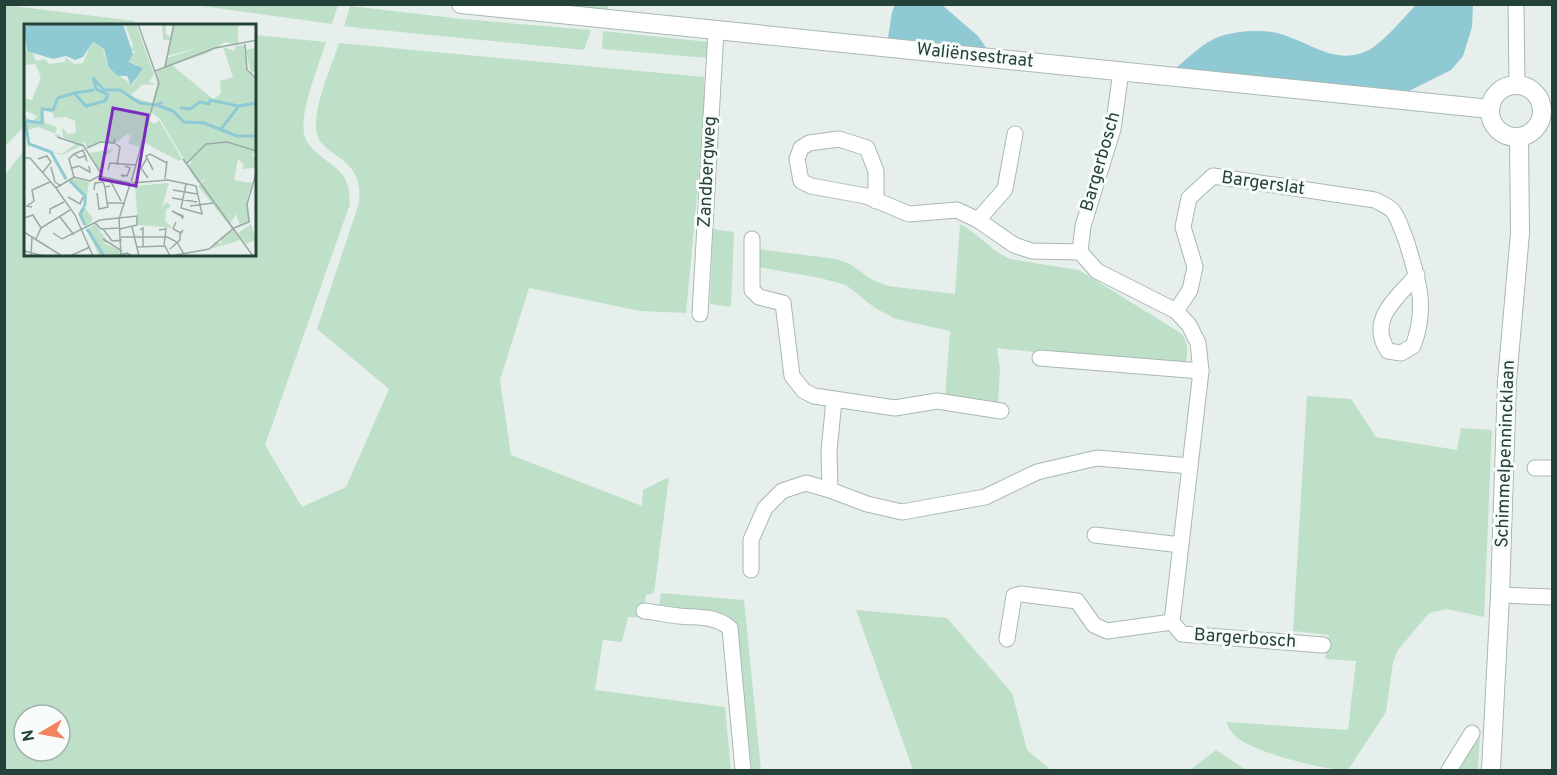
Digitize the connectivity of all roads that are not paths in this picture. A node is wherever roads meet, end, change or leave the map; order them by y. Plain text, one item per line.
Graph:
1 (461, 4) edge
2 (1516, 4) edge
3 (716, 30) junction
4 (1121, 71) junction
5 (1517, 85) junction
6 (1490, 110) junction
7 (1548, 117) edge
8 (1015, 134) dead end
9 (1519, 138) junction
10 (876, 201) junction
11 (978, 220) junction
12 (752, 239) dead end
13 (1080, 252) junction
14 (1417, 274) junction
15 (1176, 311) junction
16 (700, 314) dead end
17 (1040, 358) dead end
18 (1201, 371) junction
19 (834, 400) junction
20 (1001, 411) dead end
21 (1190, 466) junction
22 (1535, 468) dead end
23 (1552, 468) edge
24 (830, 490) junction
25 (1095, 535) dead end
26 (1181, 545) junction
27 (751, 570) dead end
28 (1500, 595) junction
29 (1552, 597) edge
30 (644, 611) dead end
31 (1172, 622) junction
32 (1007, 639) dead end
33 (1323, 645) dead end
34 (1472, 732) dead end
35 (743, 771) edge
36 (1449, 771) edge
37 (1491, 771) edge

1 - 3 street, Waliënsestraat
2 - 5 street
3 - 4 street, Waliënsestraat
3 - 16 street, Zandbergweg
4 - 6 street, Waliënsestraat
4 - 13 street, Bargerbosch
5 - 6 street
5 - 7 street
6 - 9 street
7 - 9 street
8 - 11 street
9 - 28 street, Schimmelpennincklaan
10 - 10 street
10 - 11 street
11 - 13 street
12 - 19 street
13 - 15 street, Bargerbosch
14 - 14 street, Bargerslat
14 - 15 street, Bargerslat
15 - 18 street, Bargerbosch
17 - 18 street
18 - 21 street, Bargerbosch
19 - 20 street
19 - 24 street
21 - 24 street
21 - 26 street, Bargerbosch
22 - 23 street
24 - 27 street
25 - 26 street
26 - 31 street, Bargerbosch
28 - 29 street
28 - 37 street, Schimmelpennincklaan
30 - 35 street
31 - 32 street, Bargerbosch
31 - 33 street, Bargerbosch
34 - 36 street

